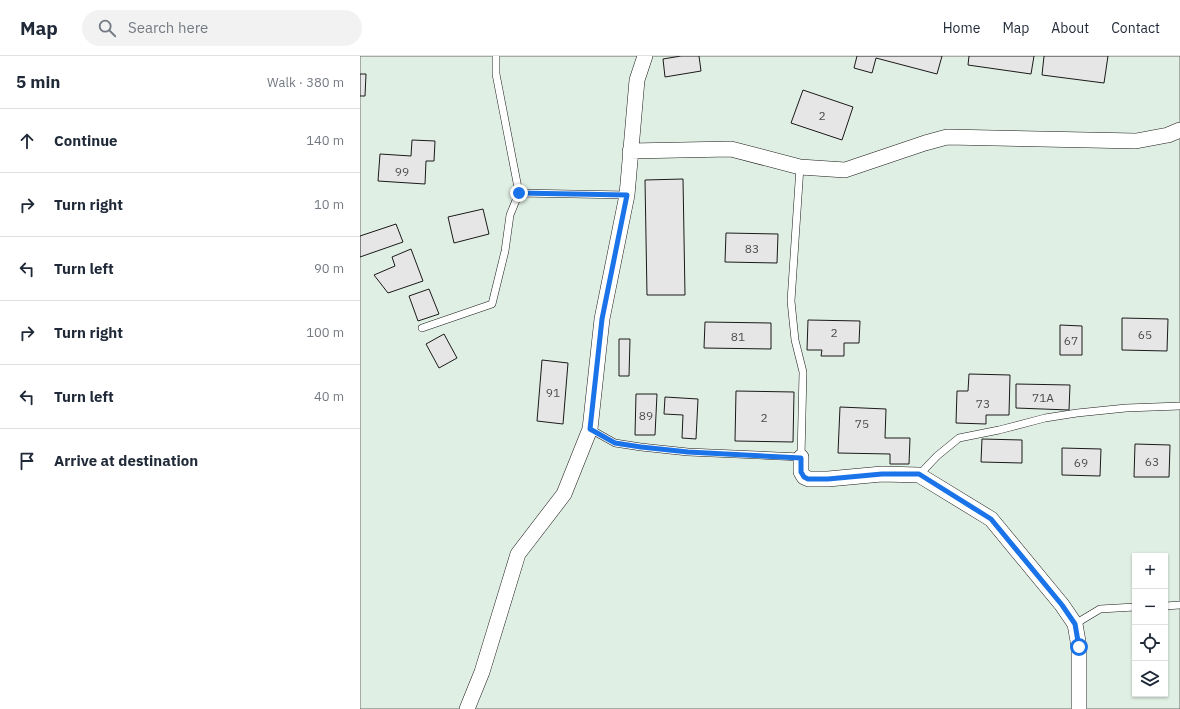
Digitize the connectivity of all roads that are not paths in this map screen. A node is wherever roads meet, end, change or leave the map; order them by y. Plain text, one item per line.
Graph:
1 (496, 56) edge
2 (645, 56) edge
3 (1180, 130) edge
4 (630, 151) junction
5 (800, 167) junction
6 (519, 193) junction
7 (627, 195) junction
8 (422, 328) dead end
9 (1180, 406) edge
10 (590, 429) junction
11 (801, 458) junction
12 (919, 474) junction
13 (1180, 605) edge
14 (1168, 606) edge
15 (1132, 607) edge
16 (1075, 624) junction
17 (467, 709) edge
18 (1079, 709) edge

1 - 6 lane
2 - 4 street
3 - 5 street
4 - 5 street
4 - 7 street
5 - 11 lane
6 - 7 lane
6 - 8 lane
7 - 10 street
9 - 12 lane
10 - 11 lane
10 - 17 street
11 - 12 street
12 - 16 street
13 - 14 lane
15 - 16 lane
16 - 18 street

